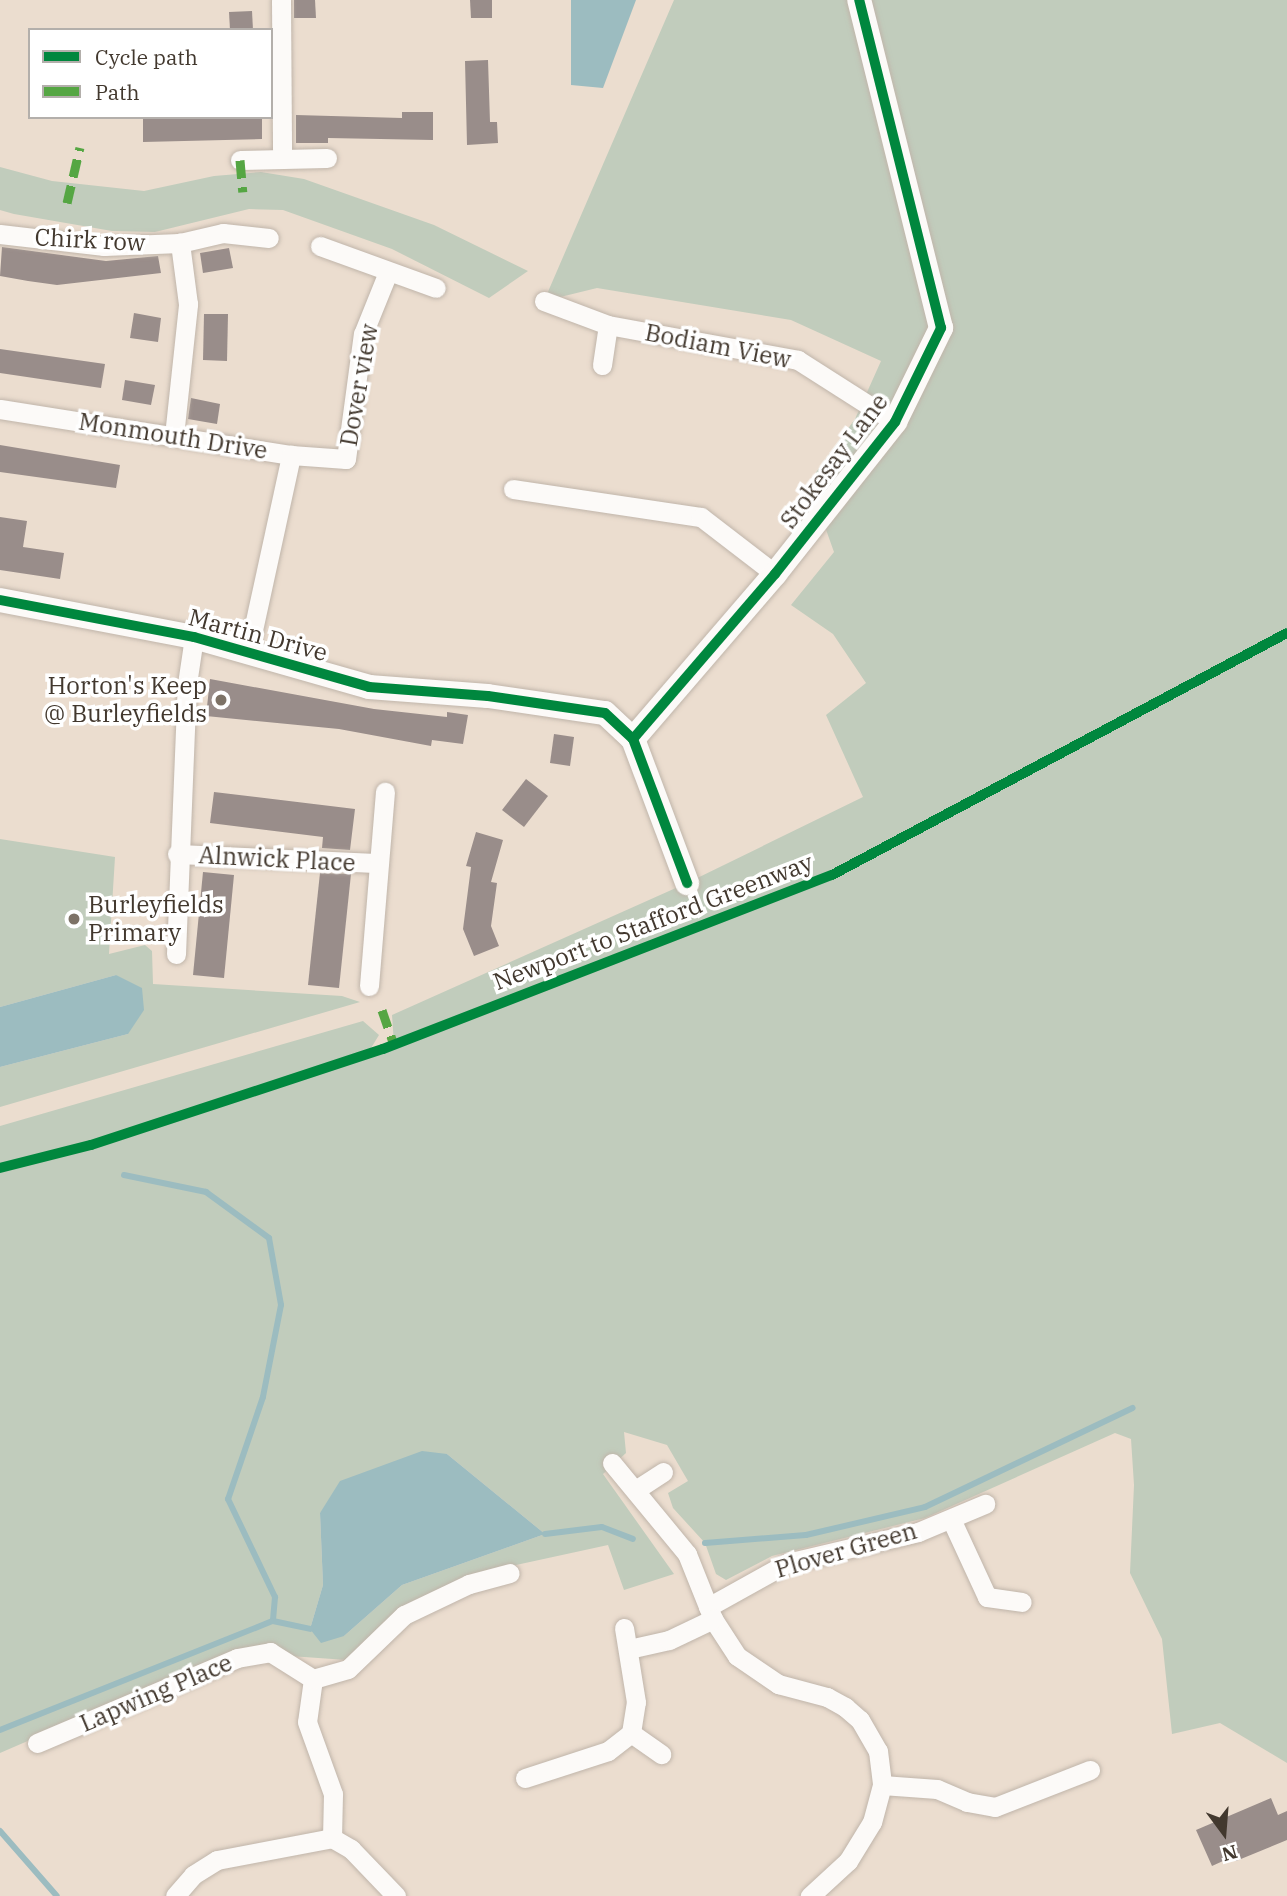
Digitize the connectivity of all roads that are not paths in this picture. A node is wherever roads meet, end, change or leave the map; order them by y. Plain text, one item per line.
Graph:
1 (281, 0) edge
2 (859, 0) edge
3 (327, 158) dead end
4 (282, 159) junction
5 (240, 160) dead end
6 (0, 234) edge
7 (269, 237) dead end
8 (180, 243) junction
9 (320, 246) dead end
10 (388, 272) junction
11 (436, 288) dead end
12 (544, 301) dead end
13 (608, 325) junction
14 (602, 365) dead end
15 (0, 409) edge
16 (894, 422) junction
17 (174, 436) junction
18 (291, 455) junction
19 (346, 459) joint
20 (513, 489) dead end
21 (775, 574) junction
22 (0, 600) edge
23 (194, 637) junction
24 (248, 653) junction
25 (633, 739) junction
26 (385, 792) dead end
27 (177, 854) junction
28 (377, 863) junction
29 (687, 883) dead end
30 (176, 954) dead end
31 (369, 986) dead end
32 (612, 1463) dead end
33 (663, 1472) dead end
34 (638, 1489) junction
35 (985, 1504) dead end
36 (951, 1519) junction
37 (510, 1573) dead end
38 (1022, 1602) dead end
39 (710, 1613) junction
40 (624, 1628) dead end
41 (629, 1649) junction
42 (313, 1679) junction
43 (631, 1733) junction
44 (37, 1743) dead end
45 (661, 1754) dead end
46 (1090, 1770) dead end
47 (525, 1778) dead end
48 (883, 1785) junction
49 (332, 1838) junction
50 (175, 1896) edge
51 (396, 1896) edge
52 (810, 1896) edge

1 - 4 street
2 - 16 street, Stokesay Lane
3 - 4 street
4 - 5 street
6 - 8 street, Chirk row
7 - 8 street, Chirk row
8 - 17 street, Chirk row
9 - 10 street
10 - 11 street
10 - 19 street, Dover view
12 - 13 street, Bodiam View
13 - 14 street
13 - 16 street, Bodiam View
15 - 17 street, Monmouth Drive
16 - 21 street, Stokesay Lane
17 - 18 street, Monmouth Drive
18 - 19 street, Monmouth Drive
18 - 24 street
20 - 21 street
21 - 25 street, Stokesay Lane
22 - 23 street, Martin Drive
23 - 24 street, Martin Drive
23 - 27 street
24 - 25 street, Martin Drive
25 - 29 street
26 - 28 street, Alnwick Place
27 - 28 street, Alnwick Place
27 - 30 street
28 - 31 street, Alnwick Place
32 - 34 street
33 - 34 street
34 - 39 street
35 - 36 street, Plover Green
36 - 38 street, Plover Green
36 - 39 street, Plover Green
37 - 42 street
39 - 41 street, Plover Green
39 - 48 street
40 - 41 street
41 - 43 street
42 - 44 street, Lapwing Place
42 - 49 street
43 - 45 street
43 - 47 street
46 - 48 street
48 - 52 street
49 - 50 street
49 - 51 street

